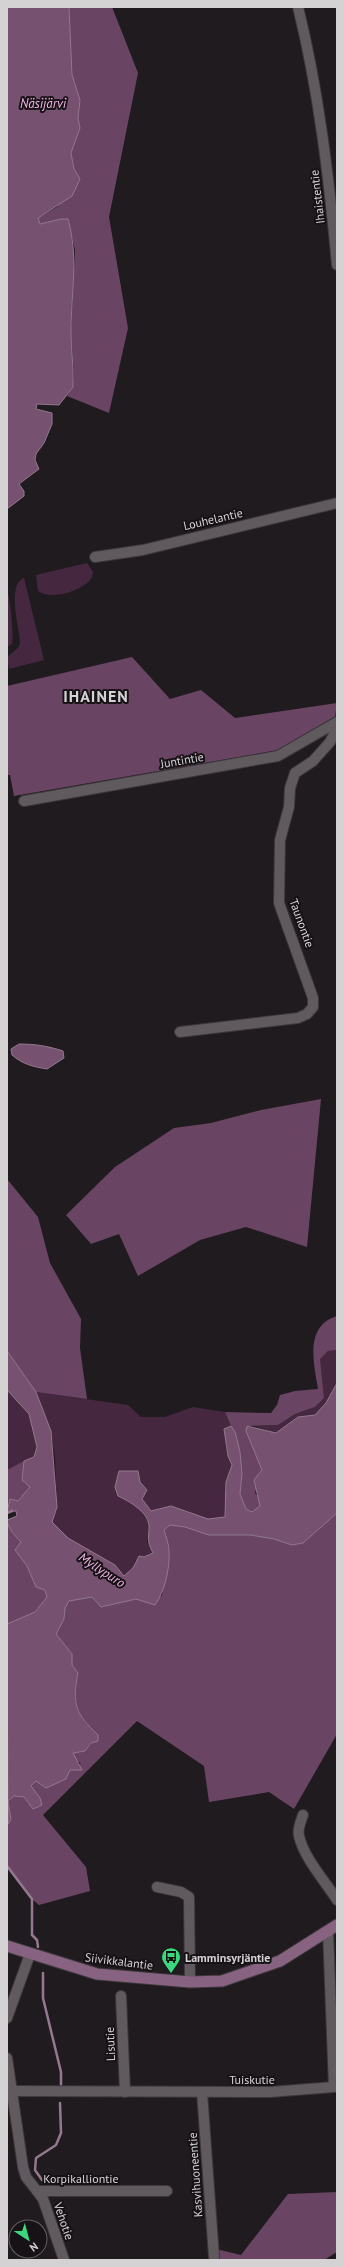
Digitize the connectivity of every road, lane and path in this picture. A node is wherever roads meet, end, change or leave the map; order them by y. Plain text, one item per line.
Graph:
1 (298, 7) edge
2 (337, 266) edge
3 (337, 503) edge
4 (95, 557) dead end
5 (337, 722) edge
6 (337, 728) edge
7 (24, 801) dead end
8 (180, 1032) dead end
9 (303, 1815) dead end
10 (157, 1887) dead end
11 (337, 1900) edge
12 (333, 1928) edge
13 (7, 1946) edge
14 (30, 1954) junction
15 (190, 1982) junction
16 (122, 1996) dead end
17 (7, 2018) edge
18 (7, 2058) edge
19 (12, 2092) junction
20 (125, 2092) junction
21 (202, 2092) junction
22 (37, 2191) junction
23 (167, 2192) dead end
24 (214, 2257) dead end
25 (64, 2260) edge

1 - 2 street, Ihaistentie
3 - 4 street, Louhelantie
5 - 7 street, Juntintie
6 - 8 street, Taunontie
9 - 11 street
10 - 15 street
12 - 15 main road, Siivikkalantie
12 - 21 street, Tuiskutie
13 - 14 main road, Siivikkalantie
14 - 15 main road, Siivikkalantie
14 - 17 street
16 - 20 street, Lisutie
18 - 19 street, Korpikalliontie
19 - 20 street, Tuiskutie
19 - 22 street, Korpikalliontie
20 - 21 street, Tuiskutie
21 - 24 street, Kasvihuoneentie
22 - 23 street, Korpikalliontie
22 - 25 street, Vehotie

